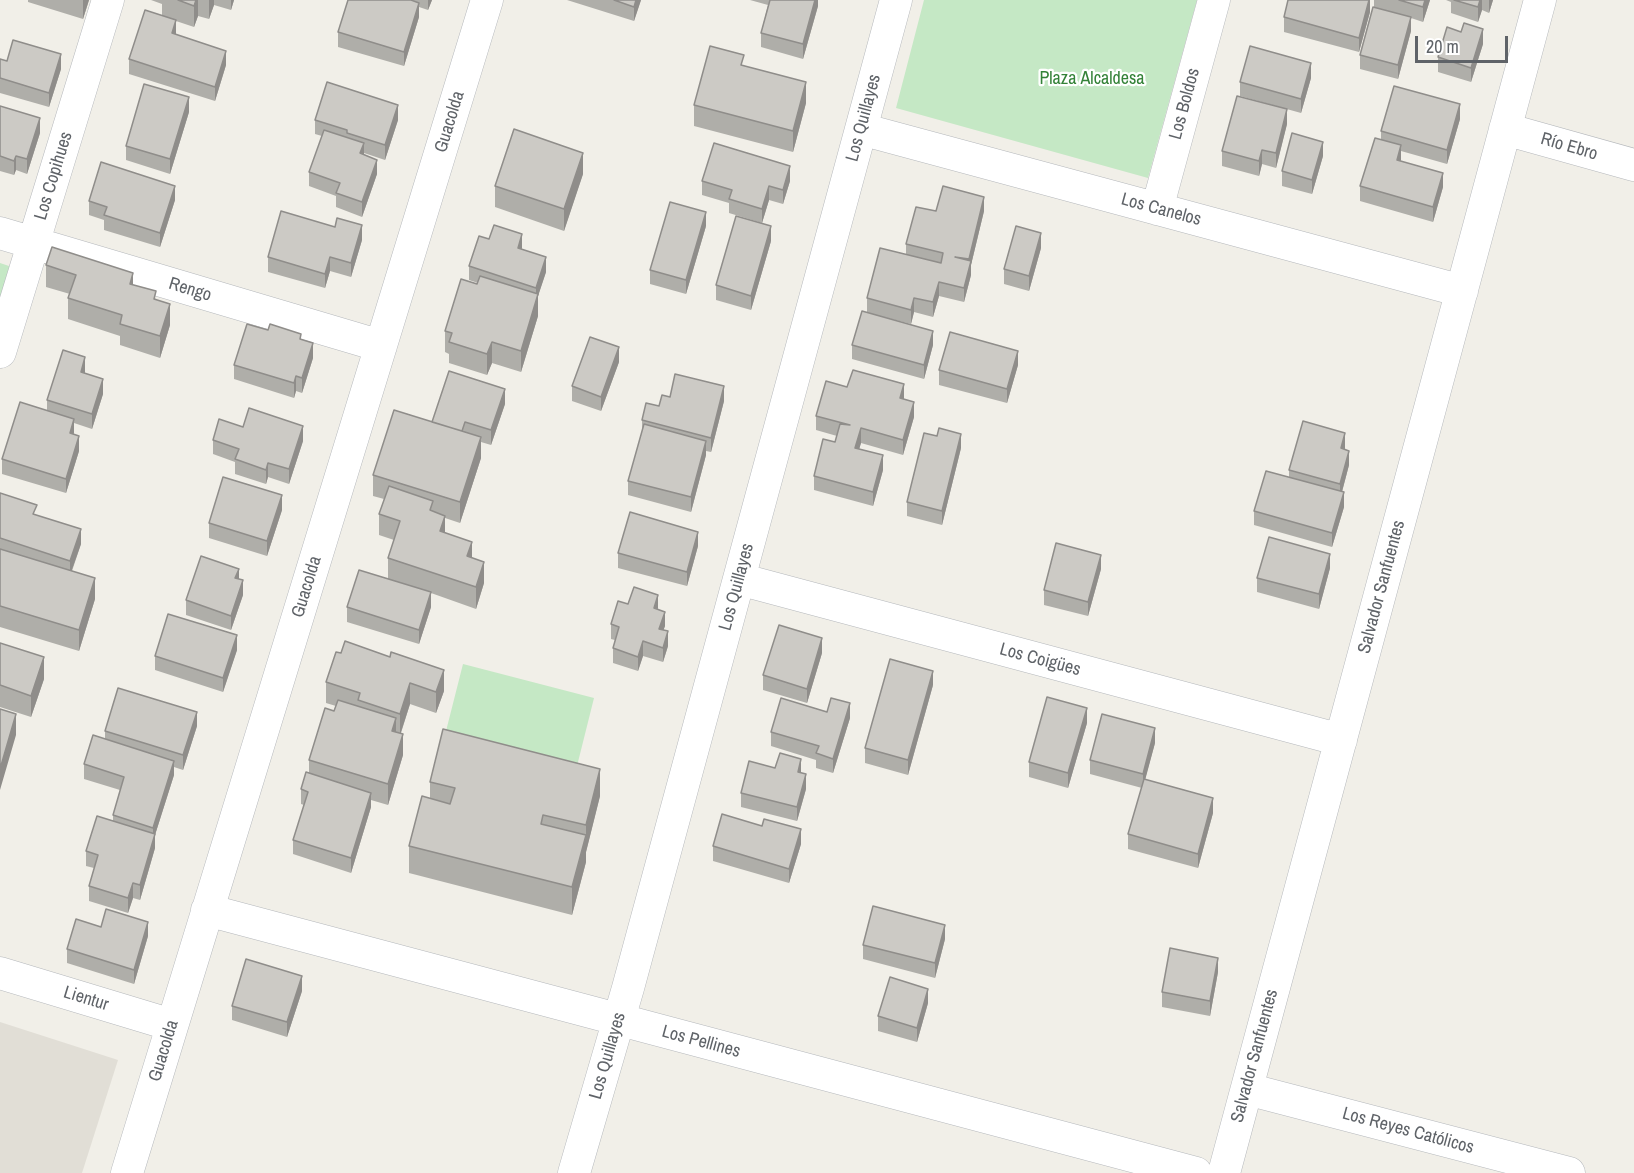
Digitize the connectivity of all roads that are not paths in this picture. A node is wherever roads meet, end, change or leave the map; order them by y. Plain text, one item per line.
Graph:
1 (108, 0) edge
2 (487, 0) edge
3 (896, 0) edge
4 (1214, 0) edge
5 (1540, 0) edge
6 (861, 129) junction
7 (1505, 129) junction
8 (1634, 165) edge
9 (1157, 209) junction
10 (0, 233) edge
11 (33, 243) junction
12 (1462, 291) junction
13 (381, 346) junction
14 (0, 352) edge
15 (739, 579) junction
16 (1341, 740) junction
17 (207, 910) junction
18 (0, 973) edge
19 (619, 1020) junction
20 (172, 1025) junction
21 (1247, 1089) junction
22 (126, 1173) edge
23 (574, 1173) edge
24 (1196, 1173) edge
25 (1224, 1173) edge
26 (1569, 1173) edge

1 - 11 street, Los Copihues
2 - 13 street, Guacolda
3 - 6 street, Los Quillayes
4 - 9 street, Los Boldos
5 - 7 street, Salvador Sanfuentes
6 - 9 street, Los Canelos
6 - 15 street, Los Quillayes
7 - 8 street, Río Ebro
7 - 12 street, Salvador Sanfuentes
9 - 12 street, Los Canelos
10 - 11 street, Rengo
11 - 13 street, Rengo
11 - 14 street, Los Copihues
12 - 16 street, Salvador Sanfuentes
13 - 17 street, Guacolda
15 - 16 street, Los Coigües
15 - 19 street, Los Quillayes
16 - 21 street, Salvador Sanfuentes
17 - 19 street, Los Pellines
17 - 20 street, Guacolda
18 - 20 street, Lientur
19 - 23 street, Los Quillayes
19 - 24 street, Los Pellines
20 - 22 street, Guacolda
21 - 25 street, Salvador Sanfuentes
21 - 26 street, Los Reyes Católicos

